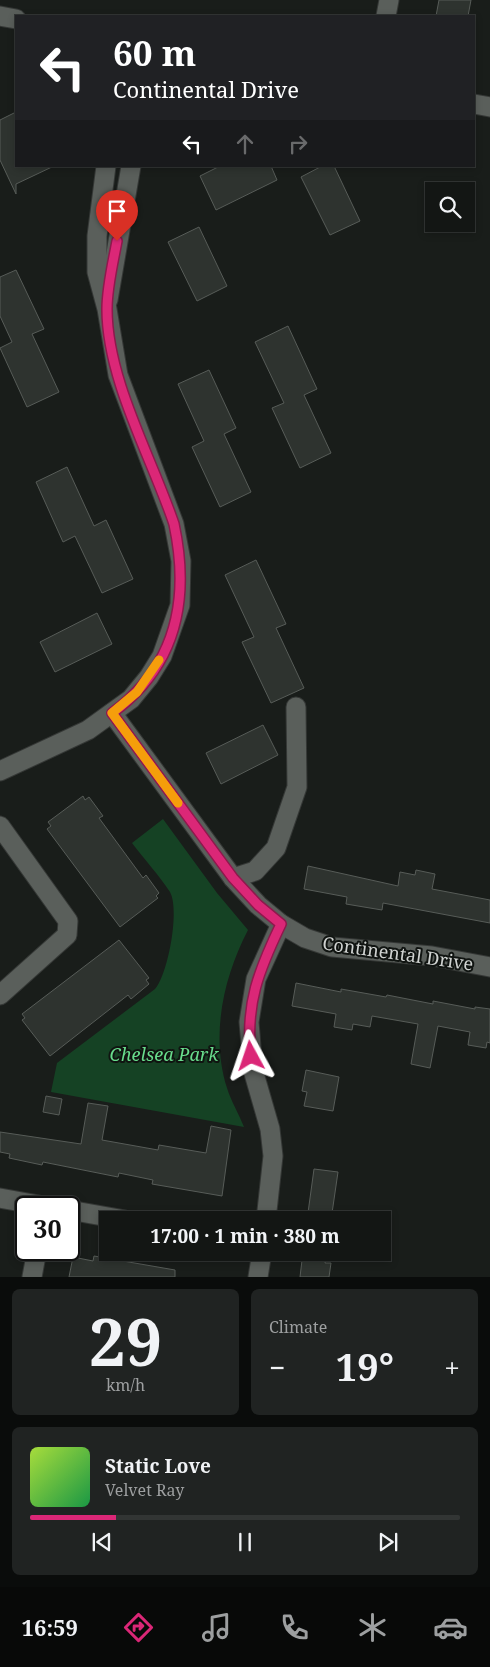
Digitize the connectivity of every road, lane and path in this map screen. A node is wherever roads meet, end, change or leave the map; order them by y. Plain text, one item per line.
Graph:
1 (389, 0) edge
2 (386, 15) edge
3 (0, 16) edge
4 (15, 19) edge
5 (475, 104) edge
6 (490, 107) edge
7 (106, 167) edge
8 (131, 167) edge
9 (107, 309) junction
10 (296, 707) dead end
11 (112, 713) junction
12 (0, 771) edge
13 (0, 826) edge
14 (233, 878) junction
15 (281, 924) junction
16 (490, 967) edge
17 (0, 995) edge
18 (0, 1198) edge
19 (15, 1201) edge
20 (267, 1211) edge
21 (80, 1212) edge
22 (99, 1215) edge
23 (35, 1261) edge
24 (261, 1261) edge
25 (32, 1277) edge
26 (258, 1277) edge

1 - 2 street
3 - 4 street
5 - 6 street
7 - 9 street
8 - 9 street
9 - 11 street
10 - 14 street
11 - 12 street
11 - 14 street, Continental Drive
13 - 17 street
14 - 15 street, Continental Drive
15 - 16 street, Continental Drive
15 - 20 street
18 - 19 street
21 - 22 street
23 - 25 street
24 - 26 street

